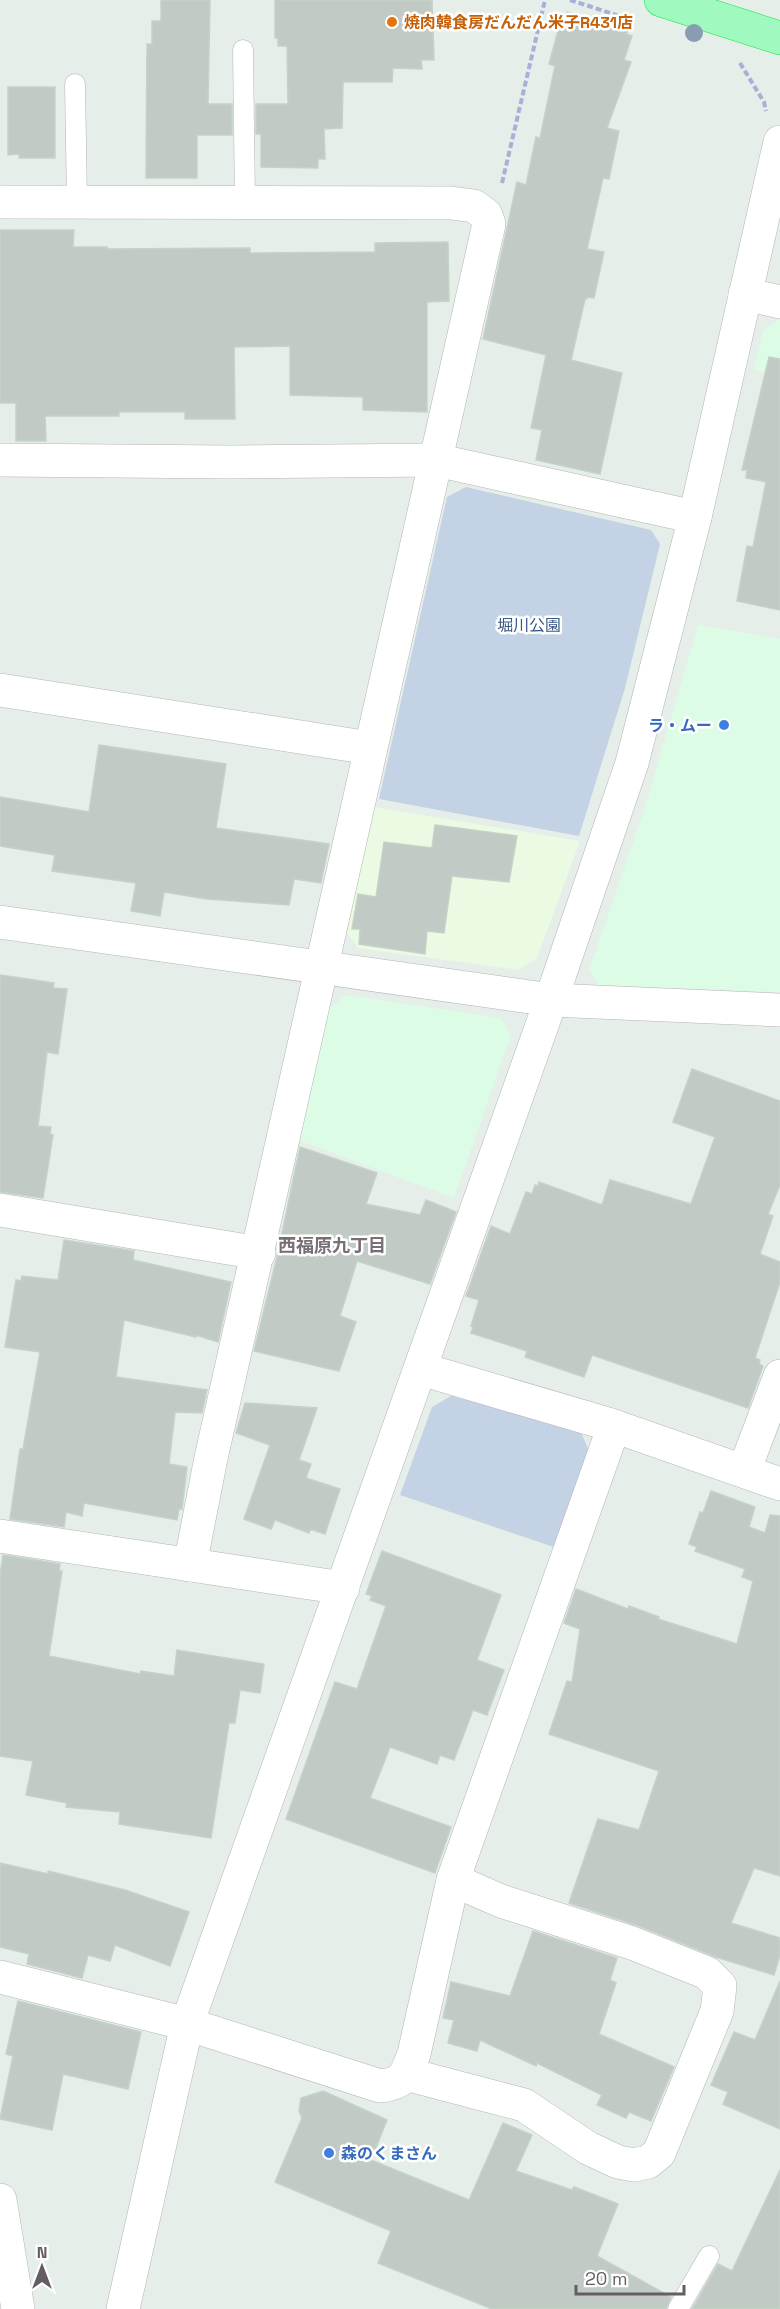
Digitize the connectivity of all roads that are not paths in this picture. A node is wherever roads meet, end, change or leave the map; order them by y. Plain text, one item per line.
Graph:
1 (649, 11) edge
2 (780, 38) edge
3 (243, 50) dead end
4 (75, 84) dead end
5 (774, 129) edge
6 (0, 202) edge
7 (77, 202) junction
8 (245, 203) junction
9 (746, 294) junction
10 (780, 302) edge
11 (0, 460) edge
12 (436, 460) junction
13 (695, 517) junction
14 (0, 690) edge
15 (370, 748) junction
16 (0, 922) edge
17 (323, 966) junction
18 (551, 1000) junction
19 (780, 1010) edge
20 (0, 1210) edge
21 (258, 1253) junction
22 (421, 1369) junction
23 (780, 1376) edge
24 (614, 1426) junction
25 (744, 1472) junction
26 (780, 1484) edge
27 (0, 1536) edge
28 (190, 1565) junction
29 (343, 1588) junction
30 (453, 1880) junction
31 (0, 1977) edge
32 (187, 2024) junction
33 (406, 2074) junction
34 (0, 2200) edge
35 (710, 2256) dead end
36 (18, 2309) edge
37 (123, 2309) edge
38 (678, 2309) edge

1 - 2 highway
3 - 8 lane
4 - 7 lane
5 - 9 street
6 - 7 street
7 - 8 street
8 - 12 street
9 - 10 street
9 - 13 street
11 - 12 street
12 - 13 street
12 - 15 street
13 - 18 street
14 - 15 street
15 - 17 street
16 - 17 street
17 - 18 street
17 - 21 street
18 - 19 street
18 - 22 street
20 - 21 street
21 - 28 street
22 - 24 street
22 - 29 street
23 - 25 street
24 - 25 street
24 - 30 street
25 - 26 street
27 - 28 street
28 - 29 street
29 - 32 street
30 - 33 street
30 - 33 street
31 - 32 street
32 - 33 street
32 - 37 street
34 - 36 street
35 - 38 lane

